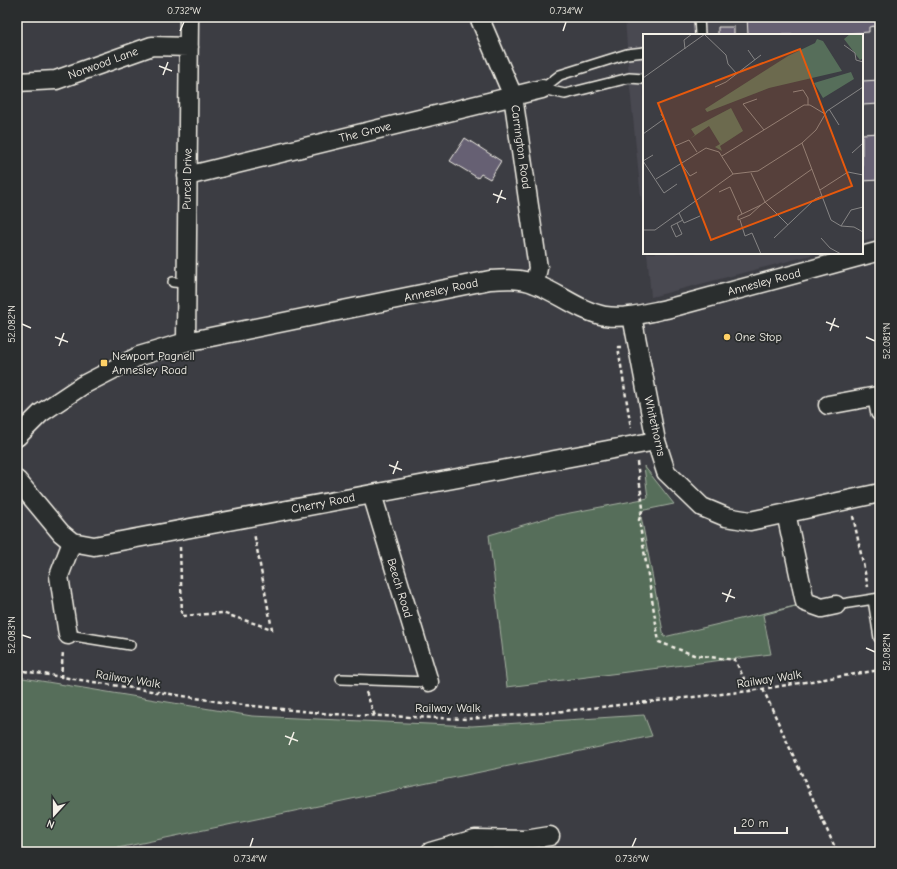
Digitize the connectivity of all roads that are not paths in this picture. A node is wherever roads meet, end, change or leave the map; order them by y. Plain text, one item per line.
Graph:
1 (189, 17) edge
2 (479, 17) edge
3 (699, 17) edge
4 (700, 34) edge
5 (189, 47) junction
6 (643, 52) edge
7 (643, 79) edge
8 (17, 82) edge
9 (542, 89) junction
10 (513, 96) junction
11 (187, 176) junction
12 (880, 251) edge
13 (535, 283) junction
14 (632, 316) junction
15 (186, 342) junction
16 (828, 405) dead end
17 (880, 412) edge
18 (17, 437) edge
19 (656, 441) junction
20 (17, 480) edge
21 (880, 493) edge
22 (372, 494) junction
23 (786, 513) junction
24 (72, 542) junction
25 (874, 599) edge
26 (836, 605) joint
27 (68, 635) joint
28 (879, 638) edge
29 (130, 645) dead end
30 (341, 679) dead end
31 (429, 682) joint
32 (550, 836) dead end
33 (430, 852) edge

1 - 5 street, Purcel Drive
2 - 10 street, Carrington Road
3 - 4 lane
5 - 8 street, Norwood Lane
5 - 11 street, Purcel Drive
6 - 9 lane
7 - 9 lane
9 - 10 street, The Grove
10 - 11 street, The Grove
10 - 13 street, Carrington Road
11 - 15 street, Purcel Drive
12 - 14 street, Annesley Road
13 - 14 street, Annesley Road
13 - 15 street, Annesley Road
14 - 19 street, Whitethorns
15 - 18 street, Annesley Road
16 - 17 street
19 - 22 street, Cherry Road
19 - 23 street, Whitethorns
20 - 24 street
21 - 23 street, Whitethorns
22 - 24 street, Cherry Road
22 - 31 street, Beech Road
23 - 26 street
24 - 27 street
25 - 26 lane
25 - 28 lane
27 - 29 lane
30 - 31 lane
32 - 33 street

